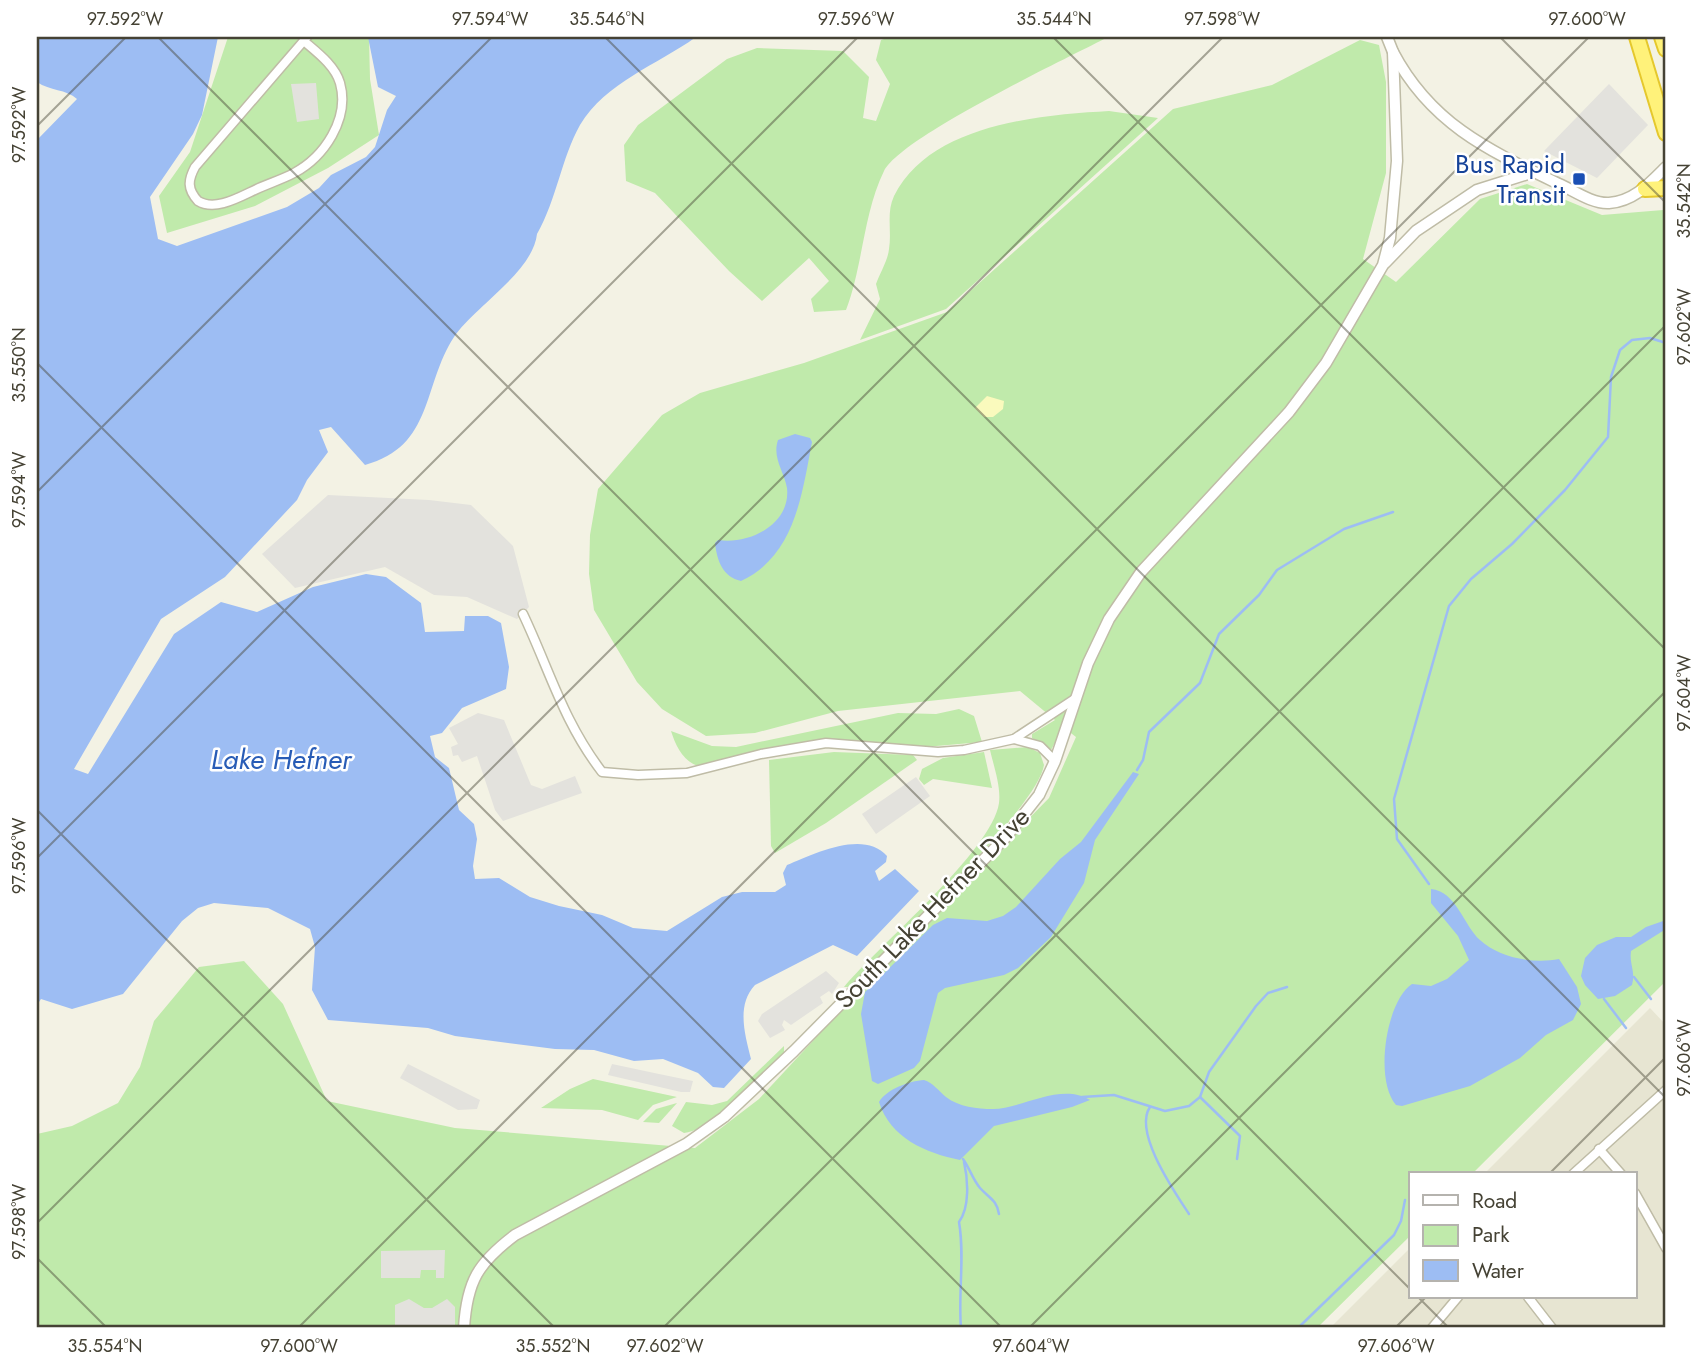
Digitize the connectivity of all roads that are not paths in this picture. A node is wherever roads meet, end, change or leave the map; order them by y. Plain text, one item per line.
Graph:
1 (1387, 37) edge
2 (1637, 37) edge
3 (1662, 37) edge
4 (306, 40) edge
5 (1666, 49) edge
6 (1393, 52) junction
7 (1666, 133) edge
8 (1666, 167) edge
9 (1534, 172) junction
10 (1645, 188) junction
11 (1666, 188) edge
12 (1383, 265) junction
13 (523, 614) dead end
14 (1078, 696) junction
15 (1014, 739) junction
16 (1055, 761) junction
17 (1666, 1090) edge
18 (1599, 1149) junction
19 (1575, 1172) edge
20 (1619, 1172) edge
21 (1636, 1195) edge
22 (1666, 1248) edge
23 (1457, 1298) edge
24 (1529, 1298) edge
25 (464, 1328) edge
26 (1432, 1328) edge
27 (1552, 1328) edge

1 - 6 street, South Lake Hefner Drive
2 - 7 highway
3 - 5 highway
4 - 4 street
6 - 9 street
6 - 12 street, South Lake Hefner Drive
8 - 10 street
9 - 10 street
9 - 12 street
10 - 11 highway
12 - 14 street, South Lake Hefner Drive
13 - 15 street
14 - 15 street
14 - 16 street, South Lake Hefner Drive
15 - 16 street
16 - 25 street, South Lake Hefner Drive
17 - 18 street
18 - 19 street
18 - 20 street
21 - 22 street
23 - 26 street
24 - 27 street

